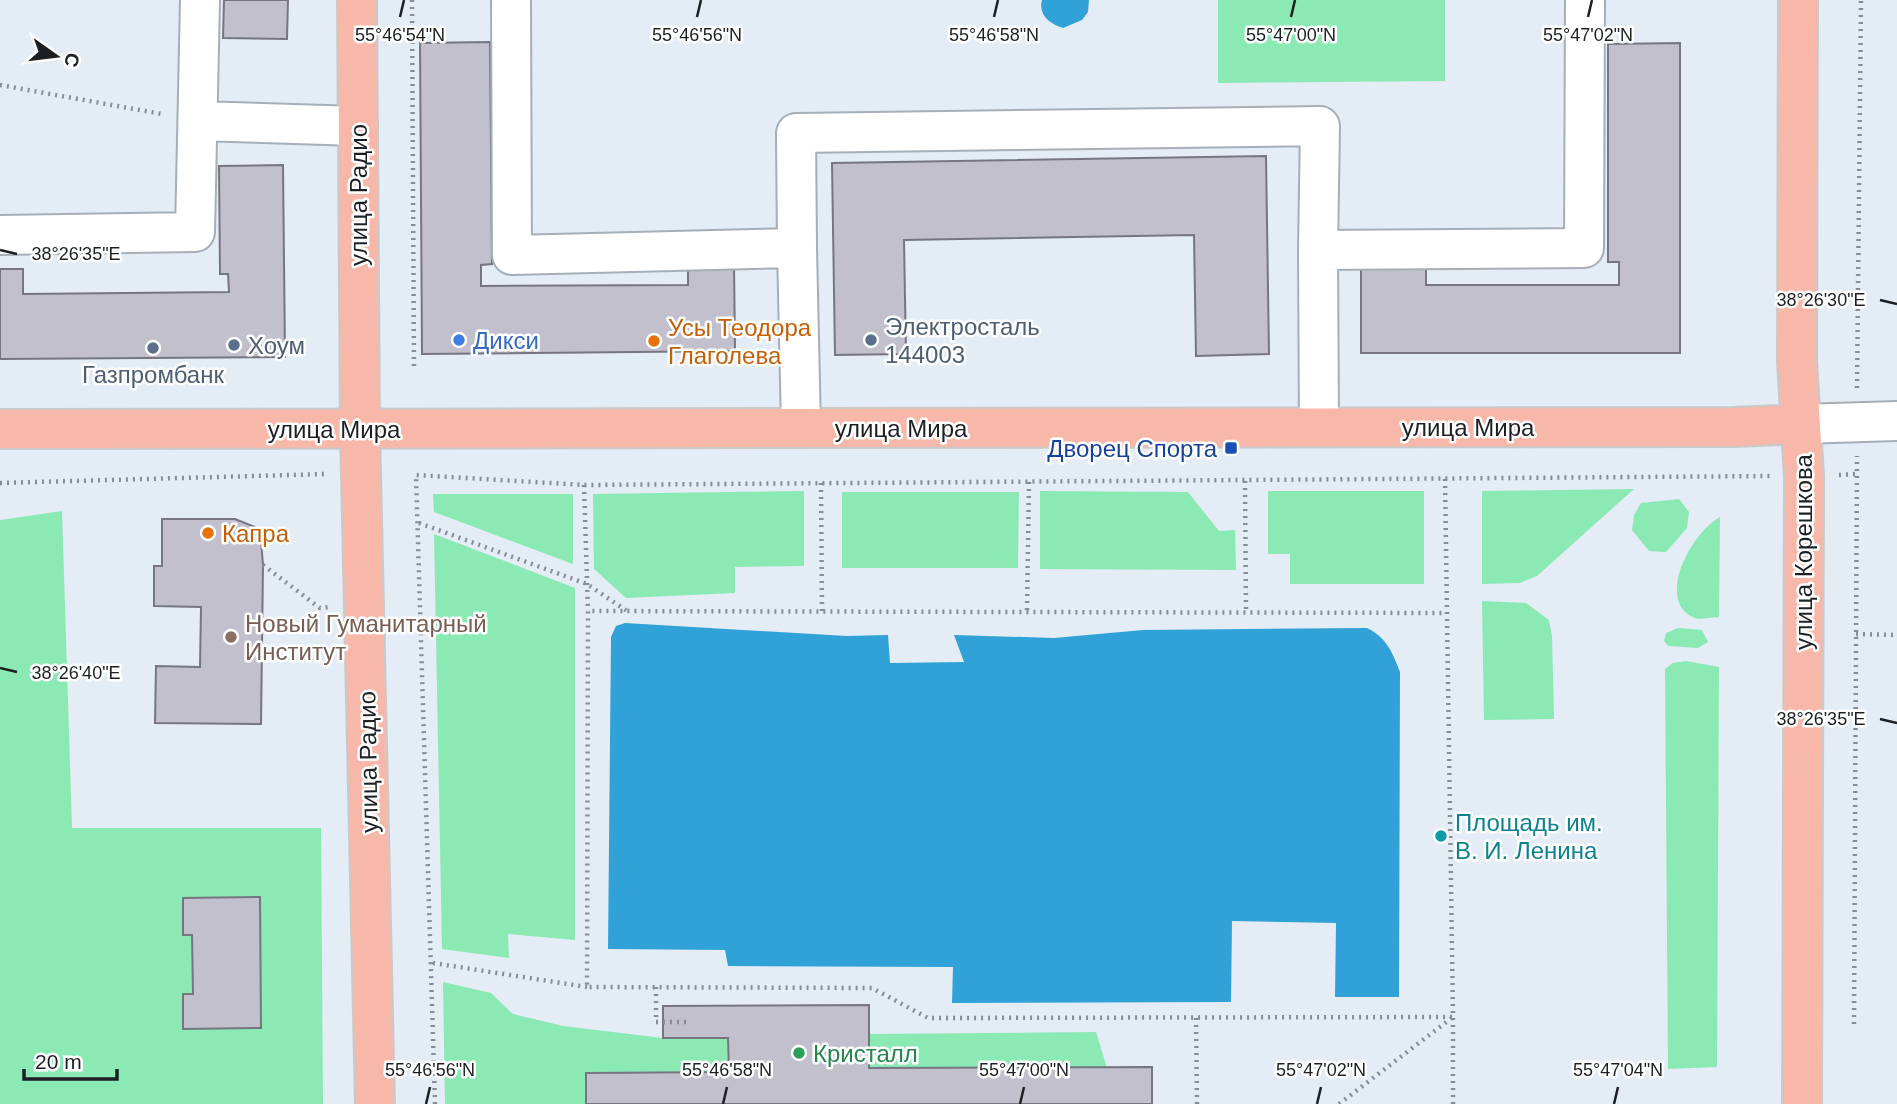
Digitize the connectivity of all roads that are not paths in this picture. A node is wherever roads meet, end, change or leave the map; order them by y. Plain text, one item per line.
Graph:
1 (200, 0) edge
2 (357, 0) edge
3 (511, 0) edge
4 (1586, 0) edge
5 (1798, 0) edge
6 (198, 121) junction
7 (358, 126) junction
8 (0, 234) edge
9 (797, 248) junction
10 (1318, 250) junction
11 (1897, 421) edge
12 (1801, 424) junction
13 (1319, 427) junction
14 (801, 428) junction
15 (0, 429) edge
16 (360, 429) junction
17 (375, 1104) edge
18 (1802, 1104) edge

1 - 6 lane
2 - 7 main road, улица Радио
3 - 9 lane
4 - 10 lane
5 - 12 main road, улица Корешкова
6 - 7 lane
6 - 8 lane
7 - 16 main road, улица Радио
9 - 10 lane
9 - 14 lane
10 - 13 lane
11 - 12 lane
12 - 13 main road, улица Мира
12 - 18 main road, улица Корешкова
13 - 14 main road, улица Мира
14 - 16 main road, улица Мира
15 - 16 main road, улица Мира
16 - 17 main road, улица Радио

